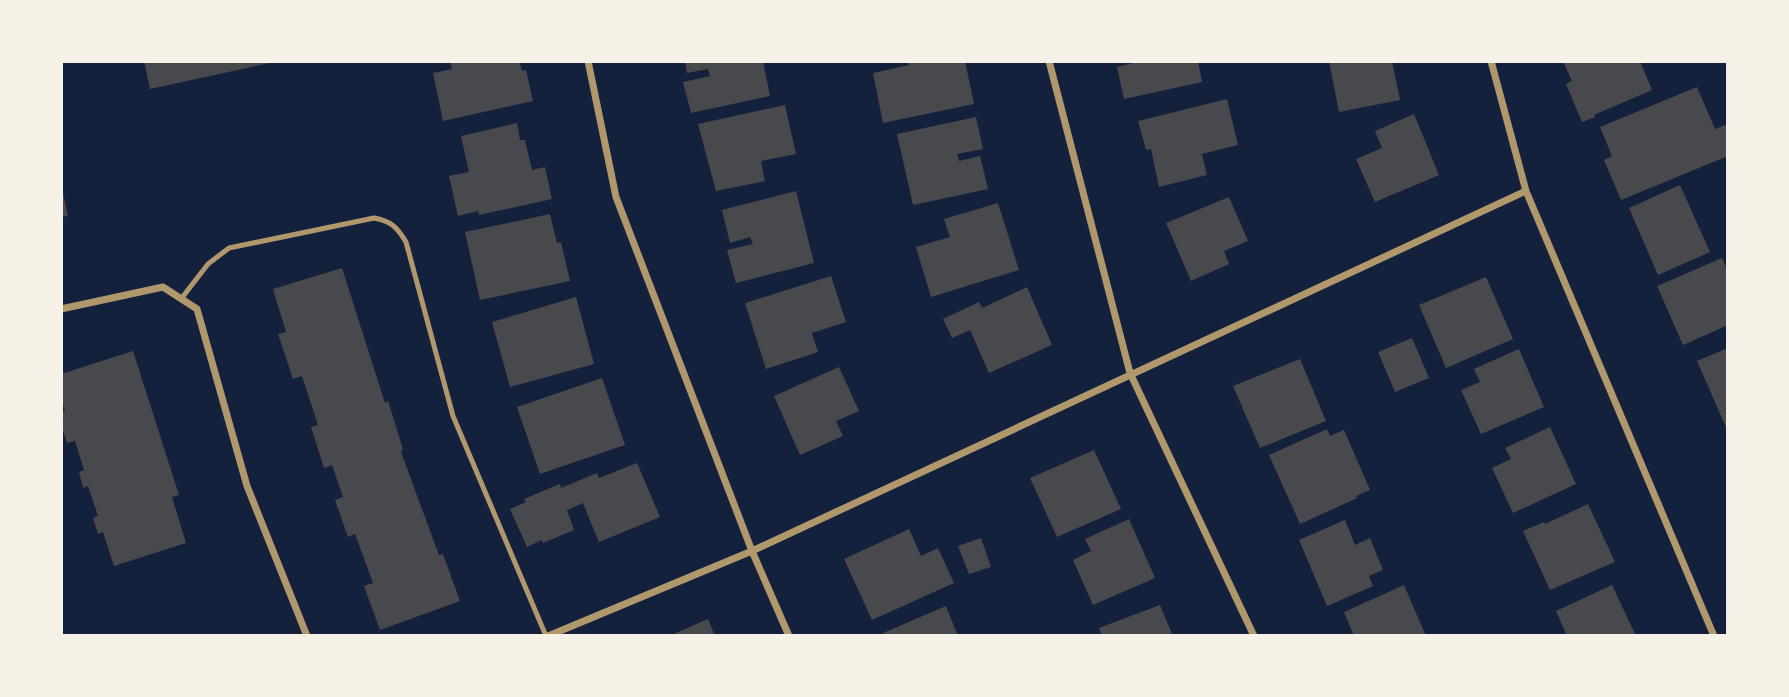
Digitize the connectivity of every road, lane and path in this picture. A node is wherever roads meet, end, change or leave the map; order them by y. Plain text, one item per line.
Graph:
1 (588, 61) edge
2 (1049, 61) edge
3 (1491, 61) edge
4 (1526, 191) junction
5 (181, 299) junction
6 (61, 309) edge
7 (1130, 373) junction
8 (752, 551) junction
9 (307, 636) edge
10 (547, 636) edge
11 (789, 636) edge
12 (1254, 636) edge
13 (1714, 636) edge

1 - 8 street
2 - 7 street
3 - 4 street
4 - 7 street
4 - 13 street
5 - 6 street
5 - 9 street
5 - 10 lane
7 - 8 street
7 - 12 street
8 - 10 street
8 - 11 street

